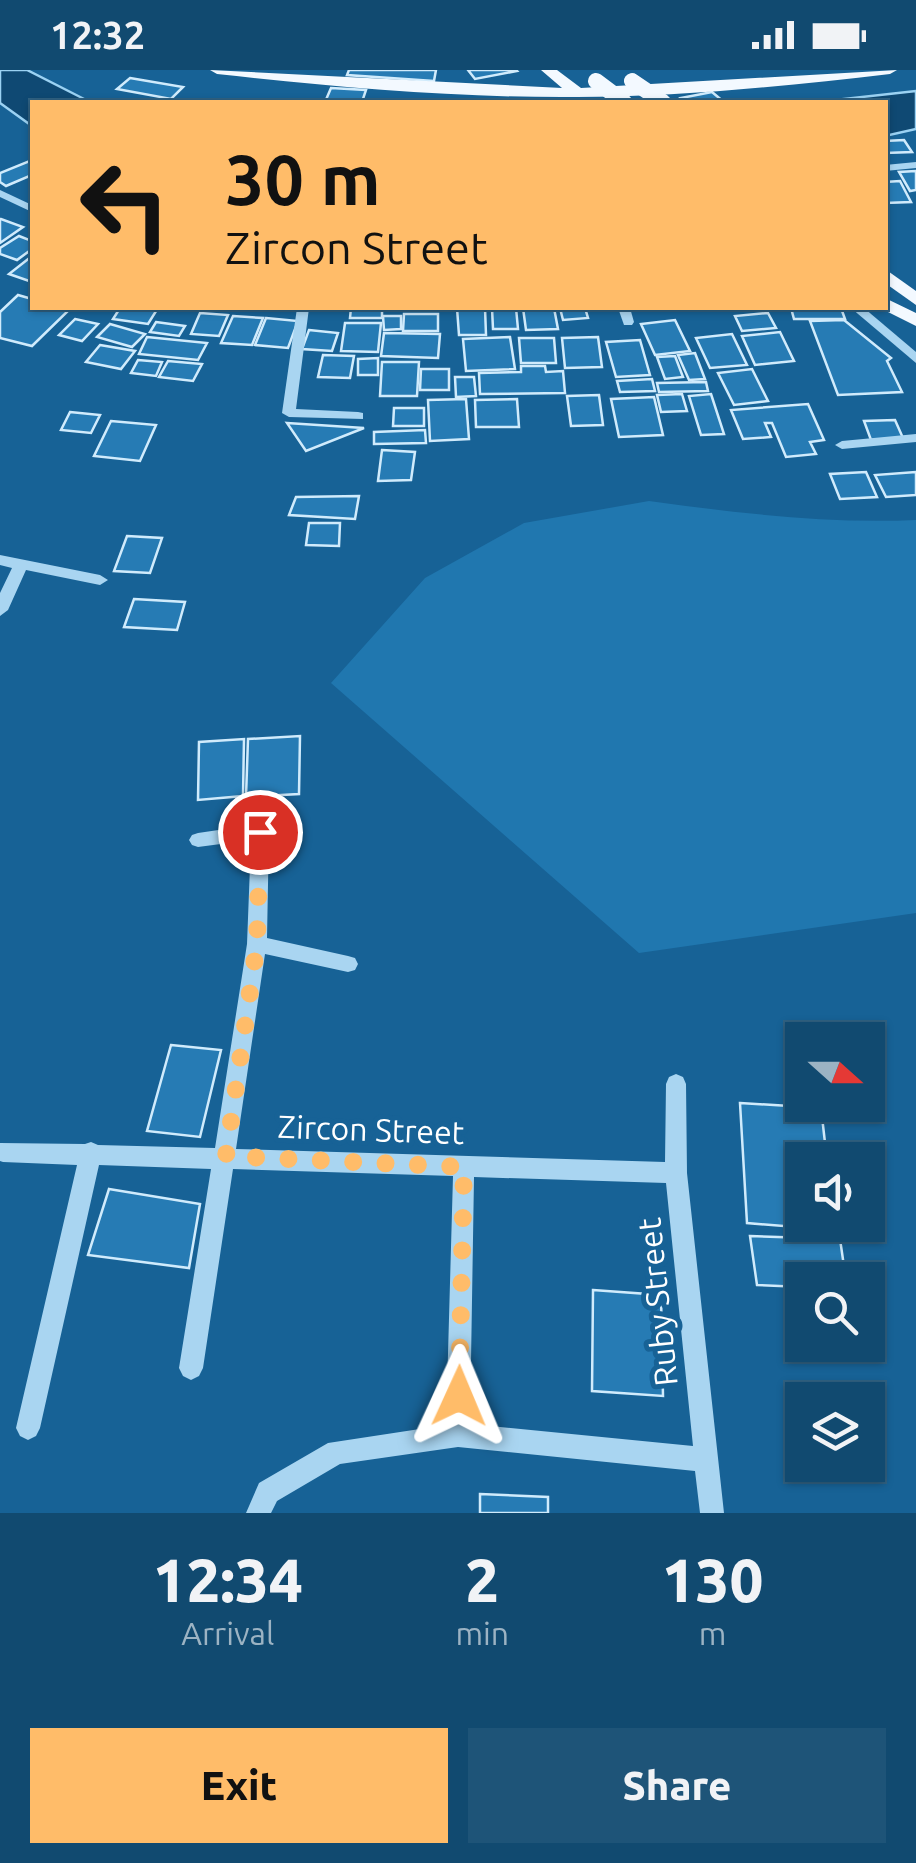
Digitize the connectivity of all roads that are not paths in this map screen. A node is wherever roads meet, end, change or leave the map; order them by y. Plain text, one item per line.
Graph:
1 (217, 70) edge
2 (548, 70) edge
3 (582, 70) edge
4 (617, 70) edge
5 (650, 70) edge
6 (890, 70) edge
7 (752, 76) edge
8 (678, 89) junction
9 (577, 93) junction
10 (467, 96) edge
11 (621, 100) edge
12 (660, 100) edge
13 (916, 165) edge
14 (888, 168) edge
15 (0, 194) edge
16 (30, 209) edge
17 (888, 277) edge
18 (916, 300) edge
19 (888, 305) edge
20 (303, 310) edge
21 (625, 310) edge
22 (859, 310) edge
23 (916, 321) edge
24 (628, 322) dead end
25 (916, 359) edge
26 (358, 416) dead end
27 (916, 438) edge
28 (842, 446) dead end
29 (0, 560) edge
30 (20, 565) junction
31 (100, 580) dead end
32 (0, 610) edge
33 (198, 840) dead end
34 (257, 944) junction
35 (348, 964) dead end
36 (676, 1084) dead end
37 (3, 1152) dead end
38 (91, 1152) junction
39 (226, 1156) junction
40 (464, 1167) junction
41 (676, 1173) junction
42 (190, 1368) dead end
43 (28, 1428) dead end
44 (458, 1435) junction
45 (708, 1460) junction
46 (258, 1513) edge
47 (712, 1513) edge

1 - 10 main road
2 - 9 main road
3 - 11 main road, bridge
4 - 12 main road, bridge
5 - 8 main road
6 - 7 main road
7 - 8 main road
8 - 9 main road
9 - 10 main road
13 - 14 street
15 - 16 street
17 - 18 main road
19 - 23 main road
20 - 26 street
21 - 24 street
22 - 25 street
27 - 28 street
29 - 30 street
30 - 31 street
30 - 32 street
33 - 34 street
34 - 35 street
34 - 39 street
36 - 41 street, Ruby Street
37 - 38 street, Zircon Street
38 - 39 street, Zircon Street
38 - 43 street
39 - 40 street, Zircon Street
39 - 42 street
40 - 41 street, Zircon Street
40 - 44 street
41 - 45 street, Ruby Street
44 - 45 street
44 - 46 street
45 - 47 street, Ruby Street

